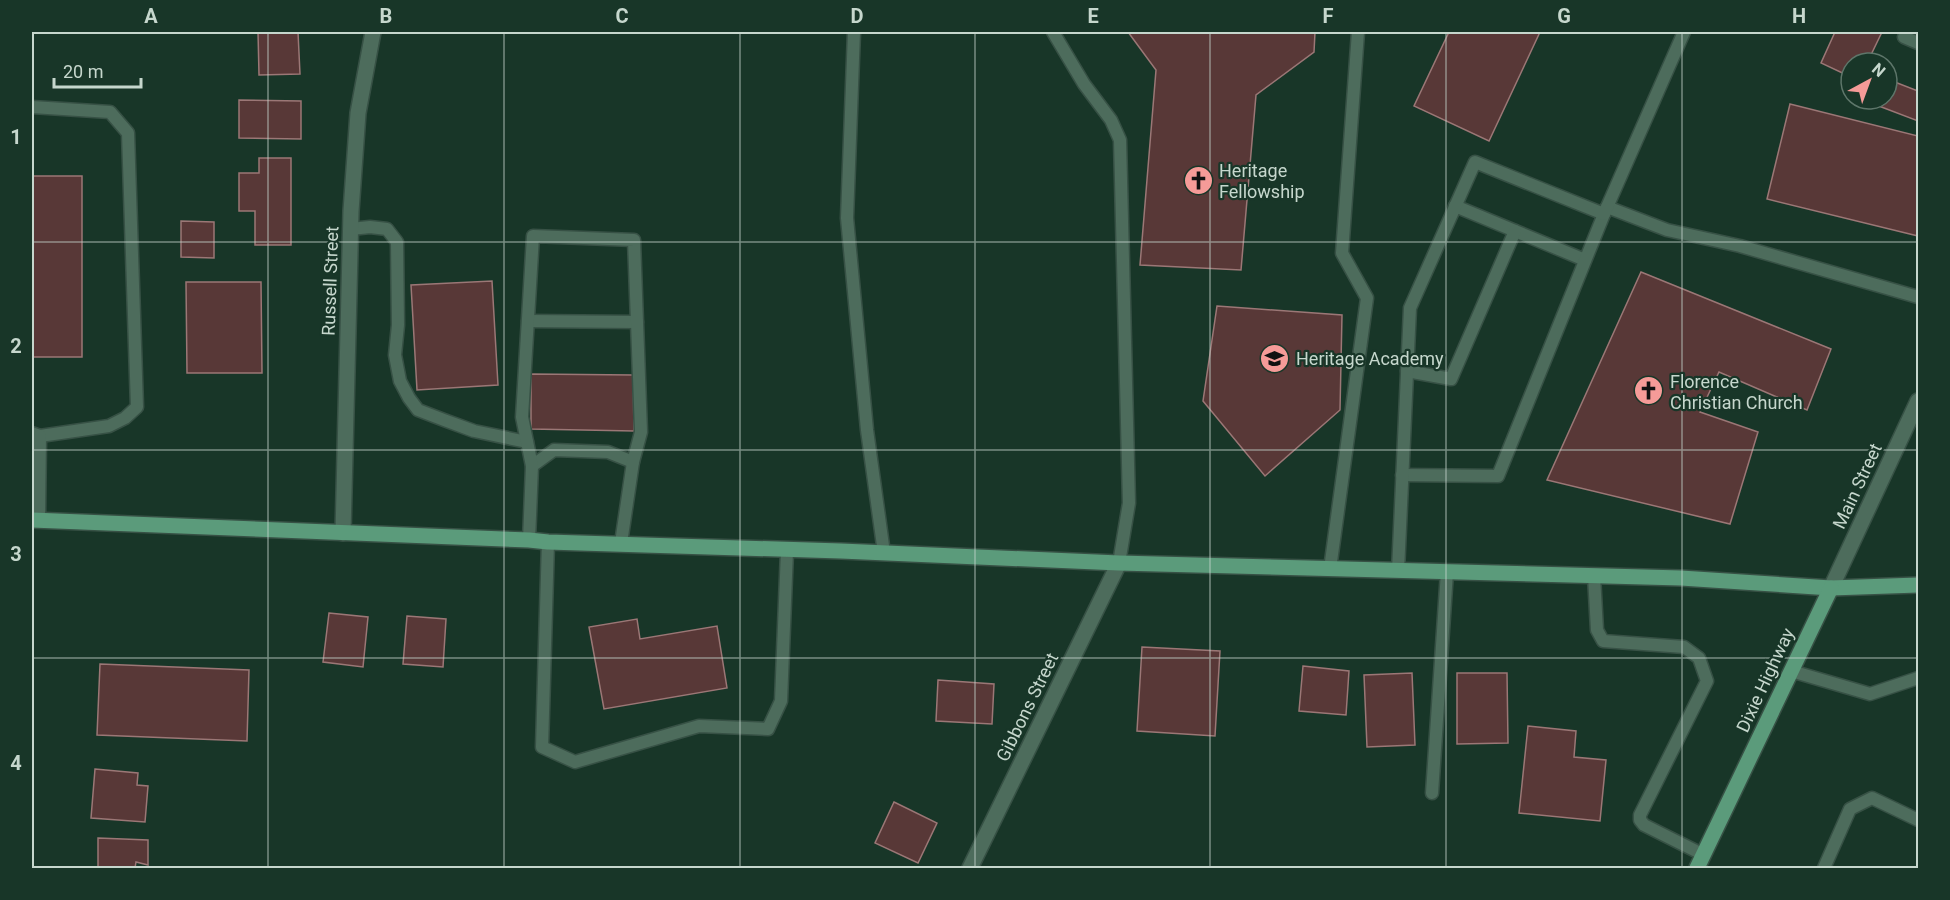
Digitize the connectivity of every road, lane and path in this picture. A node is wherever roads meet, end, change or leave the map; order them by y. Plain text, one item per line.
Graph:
1 (373, 32) edge
2 (854, 32) edge
3 (1053, 32) edge
4 (1358, 32) edge
5 (1684, 32) edge
6 (1904, 37) dead end
7 (1918, 43) edge
8 (32, 107) edge
9 (1455, 206) junction
10 (1605, 210) junction
11 (351, 229) junction
12 (1515, 231) junction
13 (1585, 260) junction
14 (1918, 297) edge
15 (528, 321) junction
16 (637, 322) junction
17 (1407, 371) junction
18 (1918, 401) edge
19 (36, 435) edge
20 (527, 442) junction
21 (633, 462) junction
22 (532, 466) junction
23 (1402, 475) junction
24 (35, 520) edge
25 (343, 533) junction
26 (529, 540) junction
27 (548, 542) junction
28 (621, 543) junction
29 (787, 550) junction
30 (884, 553) junction
31 (1119, 563) junction
32 (1330, 569) junction
33 (1398, 571) junction
34 (1447, 572) junction
35 (1594, 576) junction
36 (1918, 585) edge
37 (1831, 588) junction
38 (1791, 671) junction
39 (1918, 678) edge
40 (1432, 793) dead end
41 (1918, 820) edge
42 (1701, 862) edge
43 (970, 868) edge
44 (1824, 868) edge

1 - 11 street, Russell Street
2 - 30 lane
3 - 31 lane
4 - 32 lane
5 - 10 lane
6 - 7 lane
8 - 19 lane
9 - 10 lane
9 - 12 lane
9 - 17 lane
10 - 13 lane
10 - 14 lane
11 - 20 lane
11 - 25 street, Russell Street
12 - 13 lane
12 - 17 lane
13 - 23 lane
15 - 16 lane
15 - 16 lane
15 - 20 lane
16 - 21 lane
17 - 23 lane
18 - 37 street, Main Street
19 - 24 lane
20 - 22 lane
21 - 22 lane
21 - 28 lane
22 - 26 lane
23 - 33 lane
24 - 25 main road
25 - 26 main road
26 - 27 main road
27 - 28 main road
27 - 29 lane
28 - 29 main road
29 - 30 main road
30 - 31 main road
31 - 32 main road
31 - 43 street, Gibbons Street
32 - 33 main road
33 - 34 main road
34 - 35 main road
34 - 40 lane
35 - 37 main road
35 - 42 lane
36 - 37 main road
37 - 38 main road, Dixie Highway
38 - 39 lane
38 - 42 main road, Dixie Highway
41 - 44 lane

